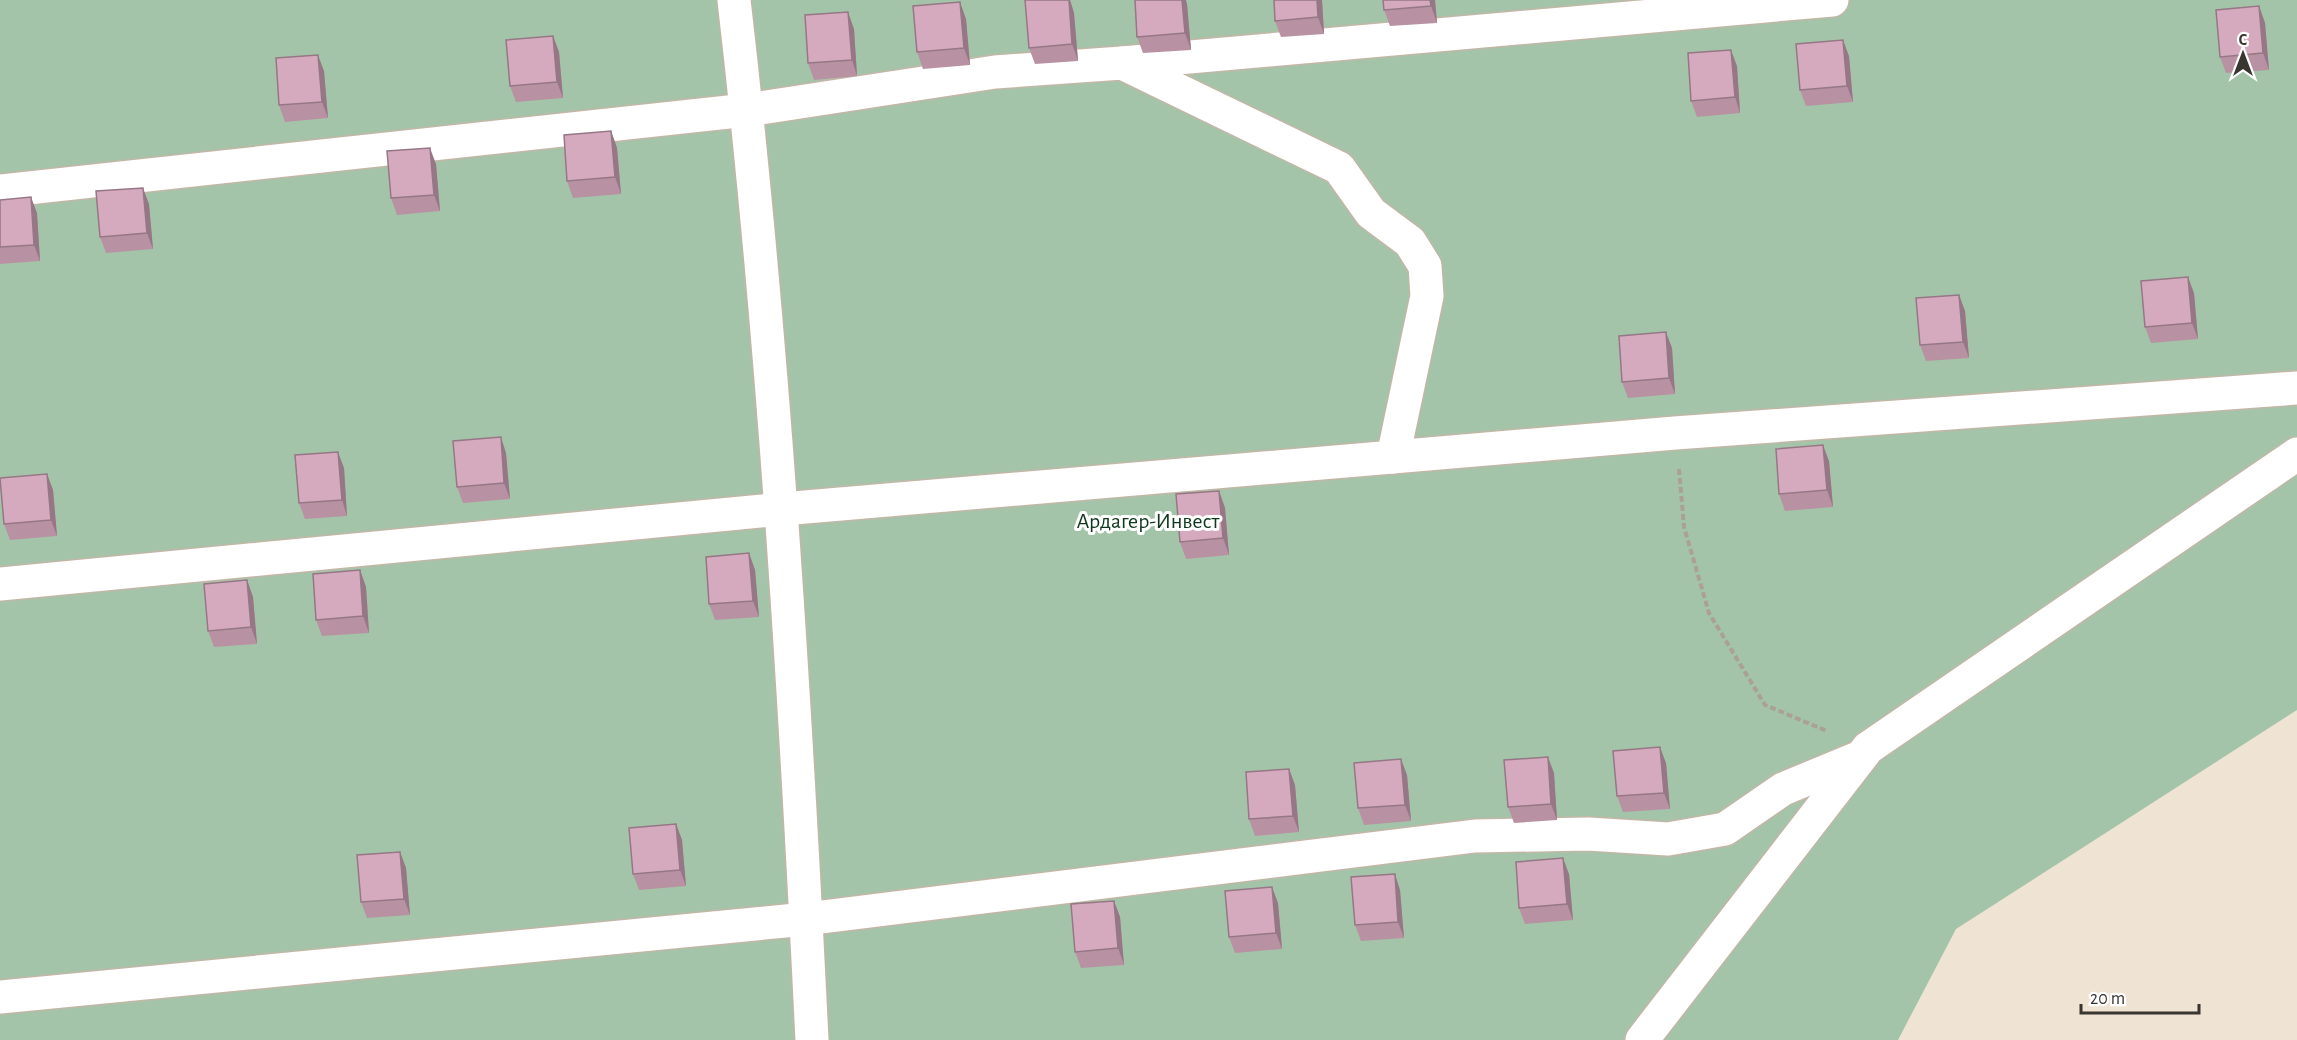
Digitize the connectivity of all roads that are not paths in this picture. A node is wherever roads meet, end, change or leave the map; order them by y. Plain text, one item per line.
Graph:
1 (734, 0) edge
2 (1832, 0) edge
3 (1122, 63) junction
4 (747, 110) junction
5 (0, 191) edge
6 (2297, 388) edge
7 (2297, 454) edge
8 (1393, 457) junction
9 (782, 509) junction
10 (0, 584) edge
11 (1863, 753) junction
12 (806, 919) junction
13 (0, 997) edge
14 (812, 1040) edge
15 (1642, 1040) edge

1 - 4 street
2 - 3 street
3 - 4 street
3 - 8 street
4 - 5 street
4 - 9 street
6 - 8 street
7 - 11 street
8 - 9 street
9 - 10 street
9 - 12 street
11 - 12 street
11 - 15 street
12 - 13 street
12 - 14 street

